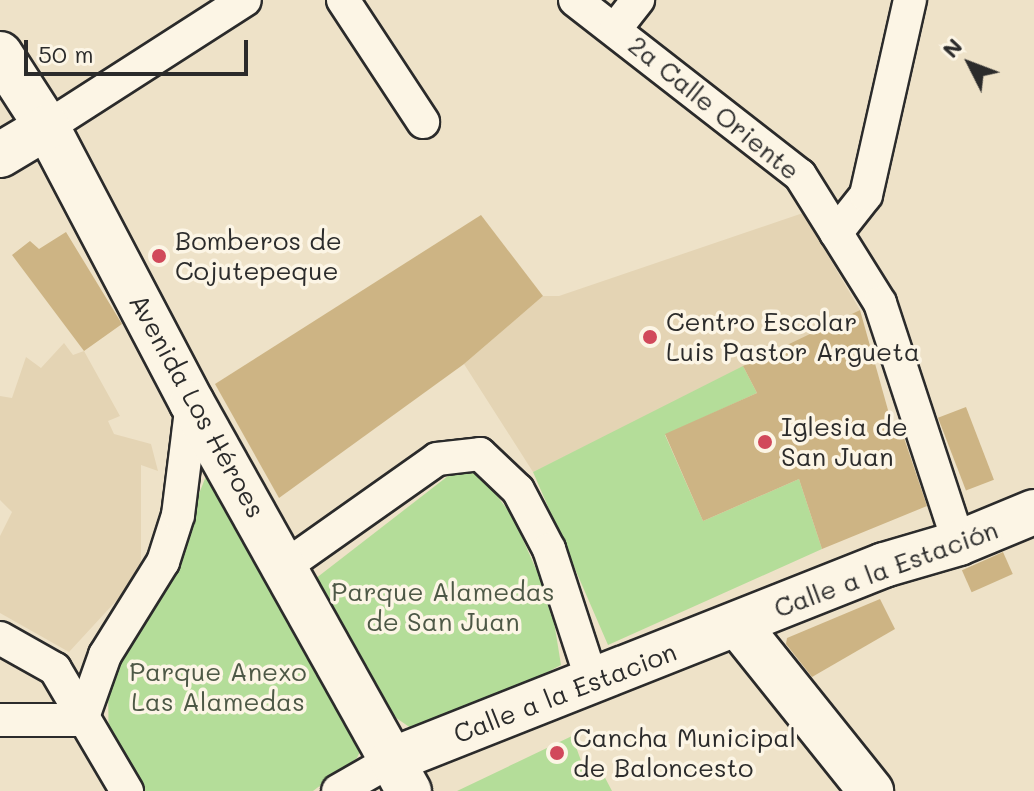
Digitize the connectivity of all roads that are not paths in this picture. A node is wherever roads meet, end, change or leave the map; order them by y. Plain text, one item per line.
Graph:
1 (245, 0) edge
2 (343, 0) edge
3 (575, 0) edge
4 (638, 0) edge
5 (910, 0) edge
6 (616, 28) junction
7 (0, 54) edge
8 (423, 122) dead end
9 (47, 127) junction
10 (0, 155) edge
11 (836, 233) junction
12 (192, 403) junction
13 (1033, 514) edge
14 (959, 543) junction
15 (287, 565) junction
16 (738, 625) junction
17 (0, 638) edge
18 (593, 684) junction
19 (0, 720) edge
20 (82, 720) junction
21 (400, 775) edge
22 (127, 791) edge
23 (338, 791) edge
24 (871, 791) edge

1 - 9 street
2 - 8 street
3 - 6 street, 2a Calle Oriente
4 - 6 street
5 - 11 street
6 - 11 street, 2a Calle Oriente
7 - 9 main road, Avenida Los Héroes
9 - 10 main road
9 - 12 main road, Avenida Los Héroes
11 - 14 street, 2a Calle Oriente
12 - 15 main road, Avenida Los Héroes
12 - 20 street
13 - 14 main road, Calle a la Estación
14 - 16 main road, Calle a la Estación
15 - 18 street
15 - 21 main road, Avenida Los Héroes
16 - 18 main road, Calle a la Estacion
16 - 24 main road
17 - 20 street
18 - 21 main road, Calle a la Estacion
19 - 20 street
20 - 22 street
21 - 23 street

